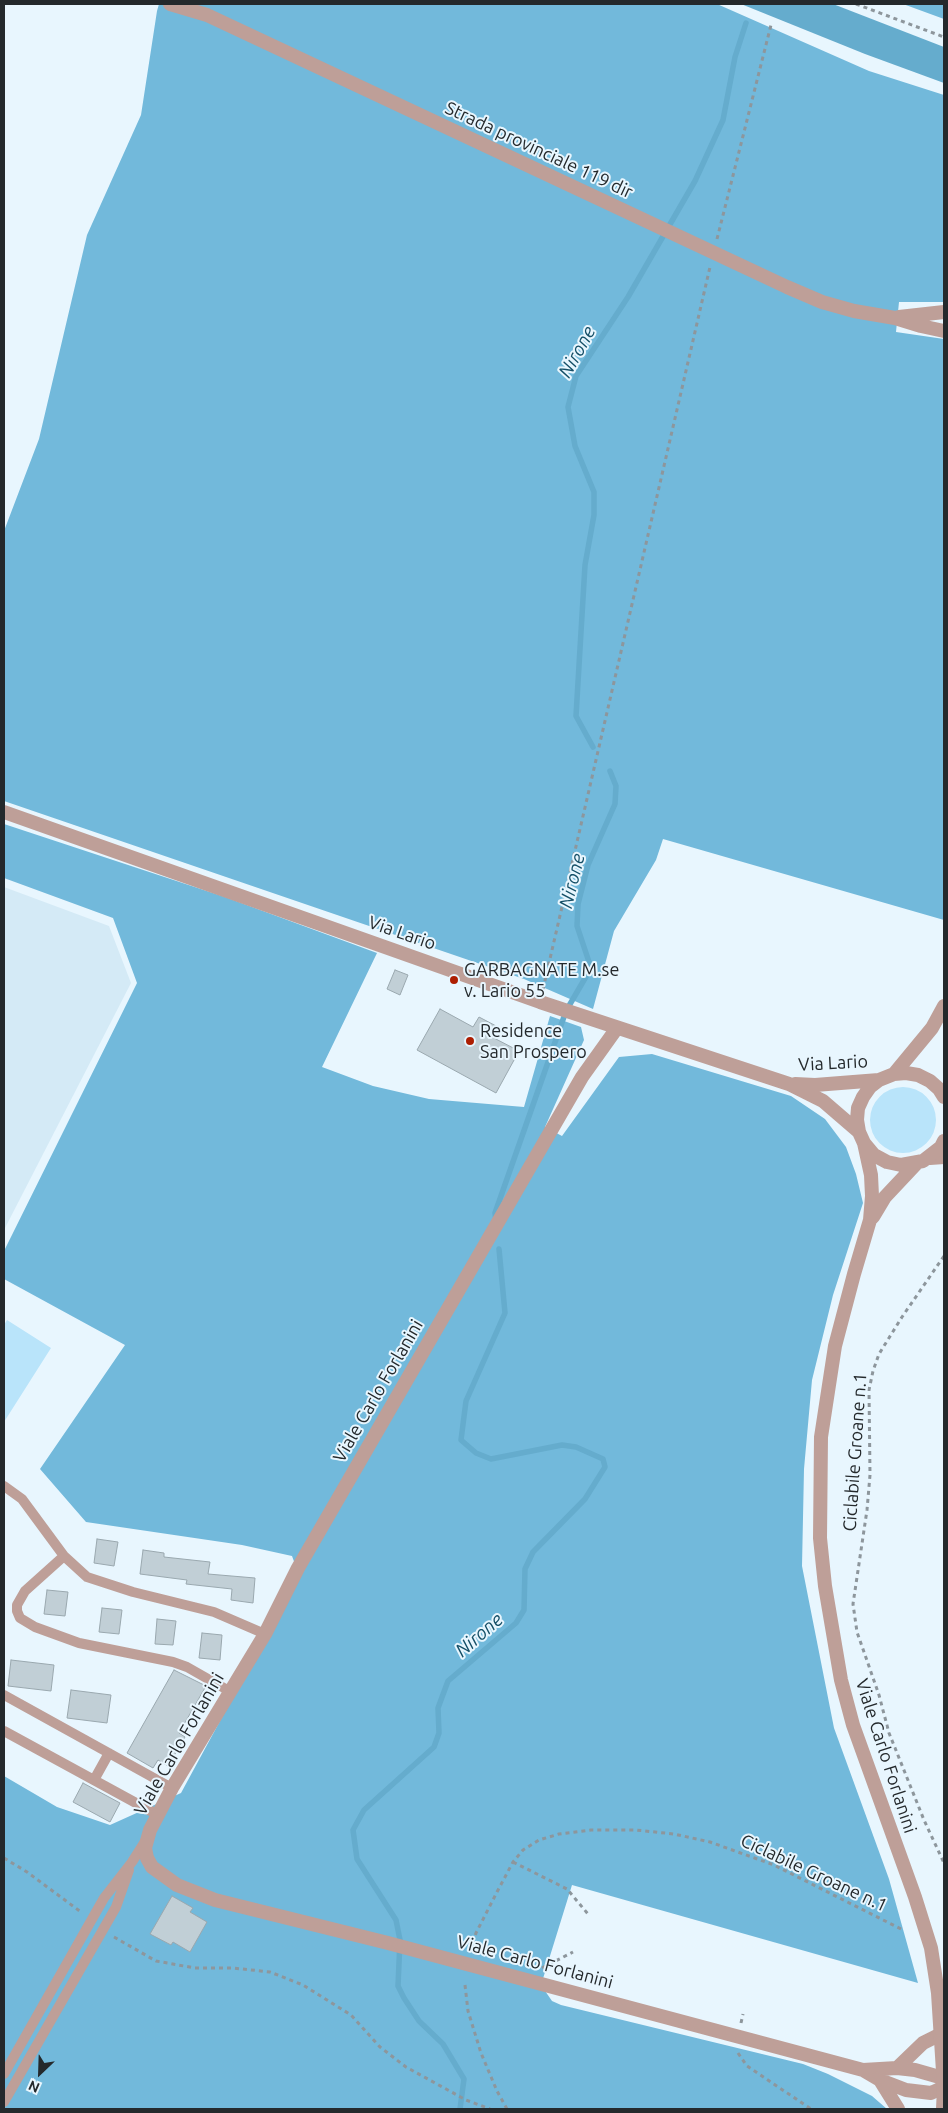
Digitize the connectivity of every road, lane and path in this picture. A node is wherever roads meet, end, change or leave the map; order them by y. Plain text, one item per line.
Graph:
1 (170, 4) edge
2 (856, 4) edge
3 (770, 25) dead end
4 (944, 37) edge
5 (714, 253) junction
6 (944, 312) edge
7 (896, 318) junction
8 (944, 331) edge
9 (4, 812) edge
10 (546, 1004) junction
11 (944, 1006) edge
12 (617, 1028) junction
13 (894, 1074) junction
14 (879, 1080) junction
15 (789, 1084) junction
16 (944, 1097) edge
17 (862, 1137) junction
18 (944, 1140) edge
19 (944, 1157) edge
20 (930, 1158) junction
21 (916, 1164) junction
22 (870, 1220) junction
23 (944, 1256) edge
24 (4, 1486) edge
25 (64, 1556) junction
26 (265, 1634) junction
27 (231, 1692) junction
28 (4, 1695) edge
29 (4, 1731) edge
30 (109, 1753) junction
31 (94, 1780) junction
32 (172, 1788) junction
33 (158, 1816) junction
34 (147, 1838) junction
35 (4, 1858) edge
36 (132, 1862) junction
37 (513, 1862) junction
38 (944, 1864) edge
39 (27, 1872) dead end
40 (588, 1914) dead end
41 (903, 1930) dead end
42 (470, 1950) dead end
43 (573, 1952) dead end
44 (195, 1968) dead end
45 (522, 1978) junction
46 (465, 1985) dead end
47 (942, 2034) junction
48 (736, 2046) dead end
49 (897, 2068) junction
50 (863, 2070) junction
51 (4, 2074) edge
52 (880, 2080) junction
53 (944, 2082) edge
54 (4, 2102) edge
55 (490, 2109) edge
56 (508, 2109) edge
57 (812, 2109) edge
58 (898, 2109) edge
59 (943, 2109) edge

1 - 5 street, Strada provinciale 119 dir
2 - 4 path
3 - 5 path
5 - 7 street, Strada provinciale 119 dir
5 - 10 path
6 - 7 street, Strada provinciale 119 dir
7 - 8 street, Strada provinciale 119 dir
9 - 10 street, Via Lario
10 - 12 street, Via Lario
11 - 13 street
12 - 15 street, Via Lario
12 - 26 street, Viale Carlo Forlanini
13 - 14 street
13 - 16 street
14 - 15 street, Via Lario
14 - 17 street, Viale Carlo Forlanini
15 - 17 street, Via Lario
17 - 21 street, Via Lario
17 - 22 street, Viale Carlo Forlanini
18 - 20 street
19 - 20 street
20 - 21 street
21 - 22 street, Viale Carlo Forlanini
22 - 47 street, Viale Carlo Forlanini
23 - 38 path, Ciclabile Groane n.1
24 - 25 lane
25 - 26 lane
25 - 27 lane
26 - 27 street, Viale Carlo Forlanini
27 - 32 street, Viale Carlo Forlanini
28 - 30 lane
29 - 31 lane
30 - 31 lane
30 - 32 lane
31 - 33 lane
32 - 33 street, Viale Carlo Forlanini
33 - 34 street, Viale Carlo Forlanini
34 - 36 lane
34 - 45 street, Viale Carlo Forlanini
35 - 39 path
36 - 51 lane
36 - 54 lane
37 - 40 path
37 - 41 path, Ciclabile Groane n.1
37 - 42 path, Ciclabile Groane n.1
43 - 45 path
44 - 55 path
45 - 50 street, Viale Carlo Forlanini
46 - 56 path
47 - 49 street
47 - 53 street, Viale Carlo Forlanini
48 - 57 path
49 - 50 street, Viale Carlo Forlanini
49 - 53 street, Viale Carlo Forlanini
50 - 52 street, Viale Carlo Forlanini
52 - 53 street, Viale Carlo Forlanini
52 - 58 street, Viale Carlo Forlanini
53 - 59 street, Viale Carlo Forlanini

